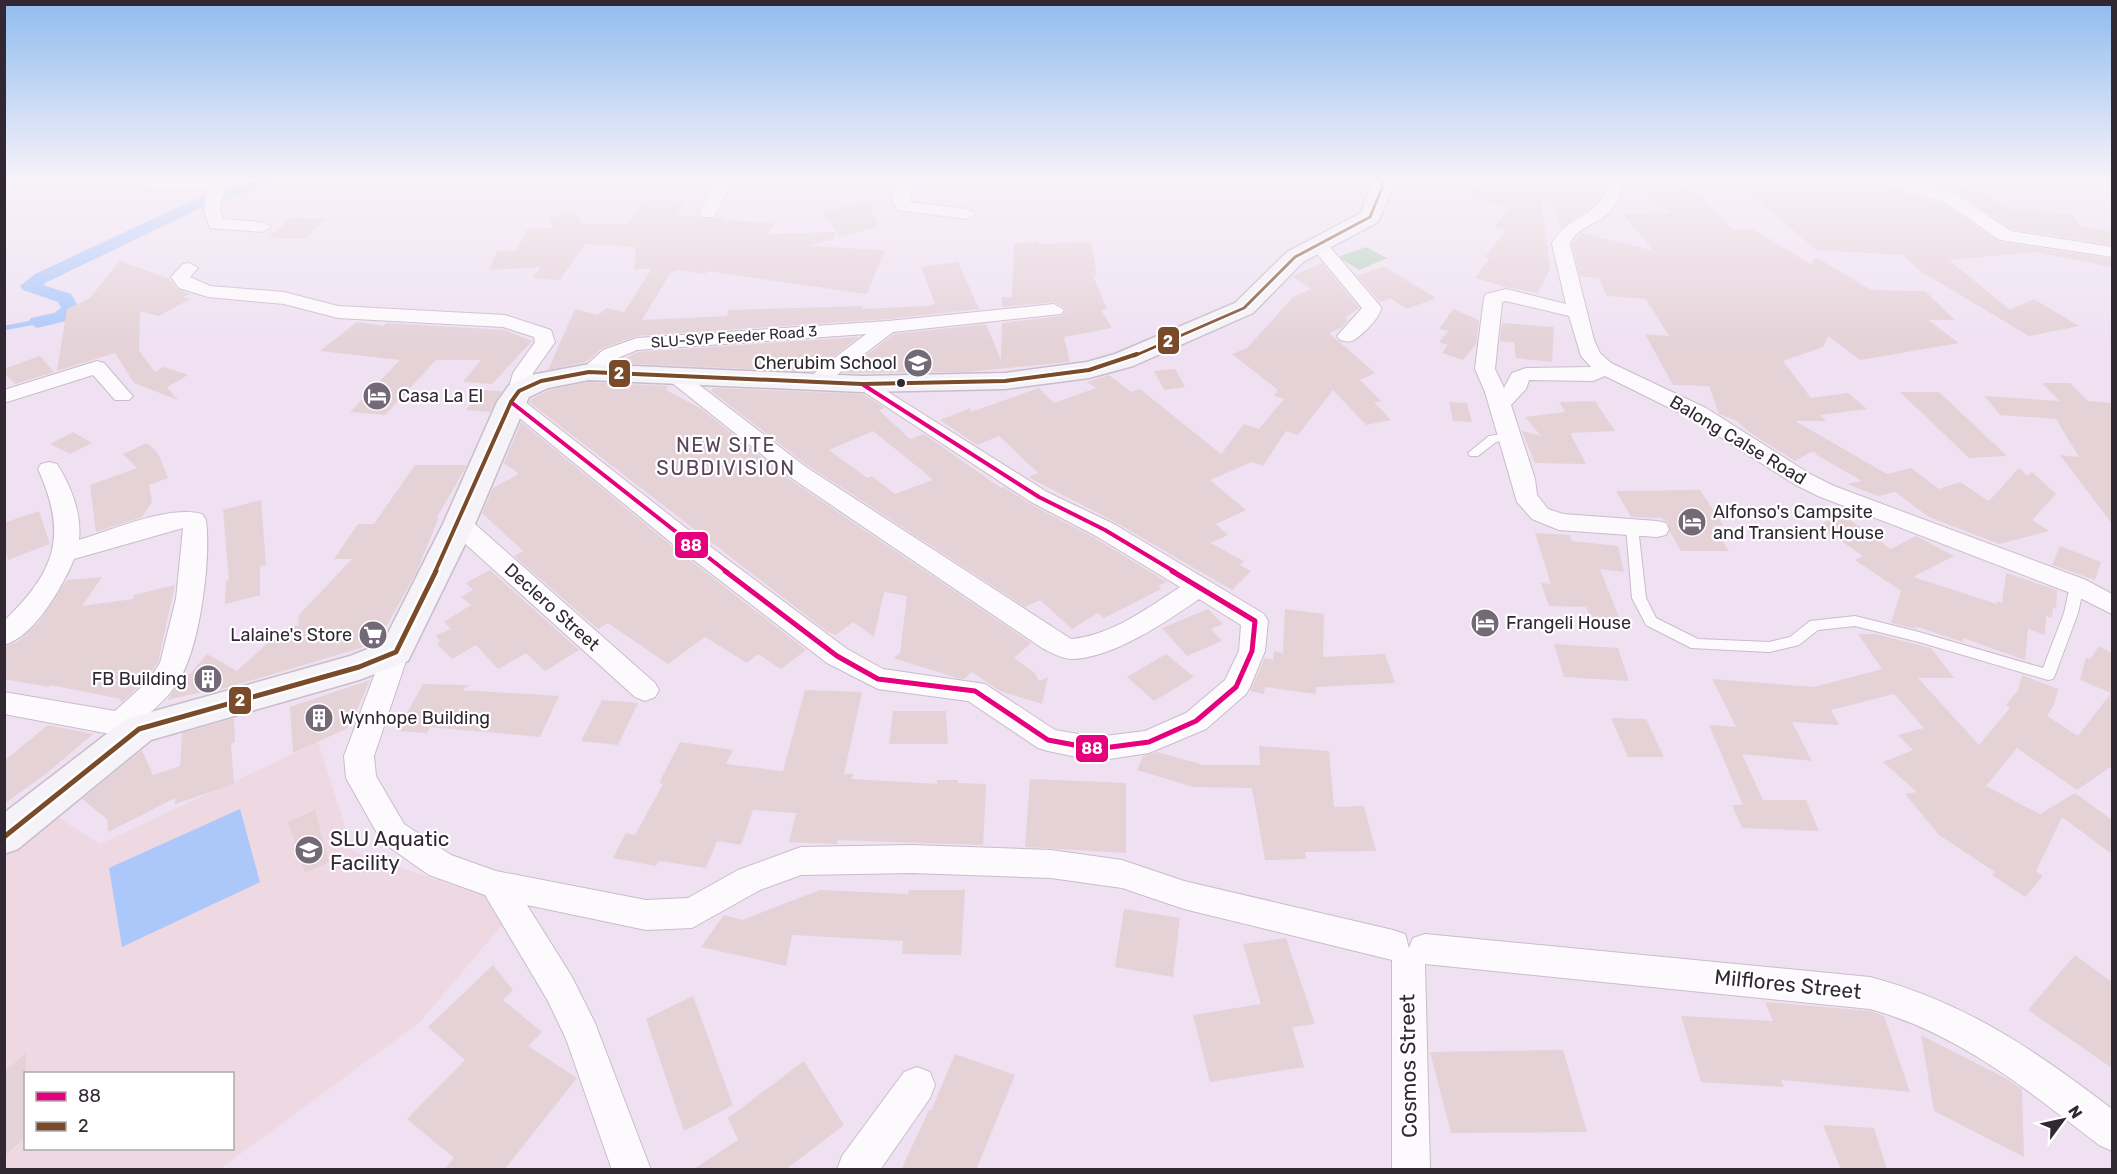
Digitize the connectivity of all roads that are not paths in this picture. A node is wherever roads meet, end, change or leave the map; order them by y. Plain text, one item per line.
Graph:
1 (1333, 236) edge
2 (1566, 236) edge
3 (2006, 236) edge
4 (1317, 244) junction
5 (2112, 252) edge
6 (189, 268) dead end
7 (1054, 310) dead end
8 (1577, 312) junction
9 (888, 327) junction
10 (1347, 336) dead end
11 (1604, 367) junction
12 (589, 372) junction
13 (678, 378) junction
14 (814, 383) junction
15 (862, 384) junction
16 (8, 391) edge
17 (122, 396) dead end
18 (515, 396) junction
19 (1500, 404) junction
20 (1508, 437) junction
21 (1473, 453) dead end
22 (49, 469) dead end
23 (459, 524) junction
24 (1632, 527) junction
25 (1657, 529) dead end
26 (62, 554) junction
27 (2077, 586) junction
28 (1197, 588) junction
29 (2112, 605) edge
30 (4, 636) edge
31 (396, 652) junction
32 (645, 690) dead end
33 (7, 707) edge
34 (130, 726) junction
35 (4, 837) edge
36 (495, 885) junction
37 (1409, 953) junction
38 (917, 1085) dead end
39 (2112, 1132) edge
40 (632, 1170) edge
41 (856, 1170) edge
42 (1411, 1170) edge

1 - 4 main road
2 - 8 street, Balong Calse Road
3 - 5 street
4 - 10 street
4 - 15 main road
6 - 18 street
7 - 9 street, SLU-SVP Feeder Road 3
8 - 11 street, Balong Calse Road
8 - 19 street
9 - 12 street, SLU-SVP Feeder Road 3
9 - 14 street
11 - 19 street
11 - 27 street, Balong Calse Road
12 - 13 main road
12 - 18 main road
13 - 14 main road
13 - 28 street
14 - 15 main road
15 - 28 street
16 - 17 street
18 - 23 main road
18 - 28 street
19 - 20 street
20 - 21 lane
20 - 24 street
22 - 26 street
23 - 31 main road
23 - 32 street, Declero Street
24 - 25 street
24 - 27 lane
26 - 30 street
26 - 34 street
27 - 29 street, Balong Calse Road
31 - 34 main road
31 - 36 street, Milflores Street
33 - 34 street
34 - 35 main road
36 - 37 street, Milflores Street
36 - 40 street
37 - 39 street, Milflores Street
37 - 42 street, Cosmos Street
38 - 41 street

